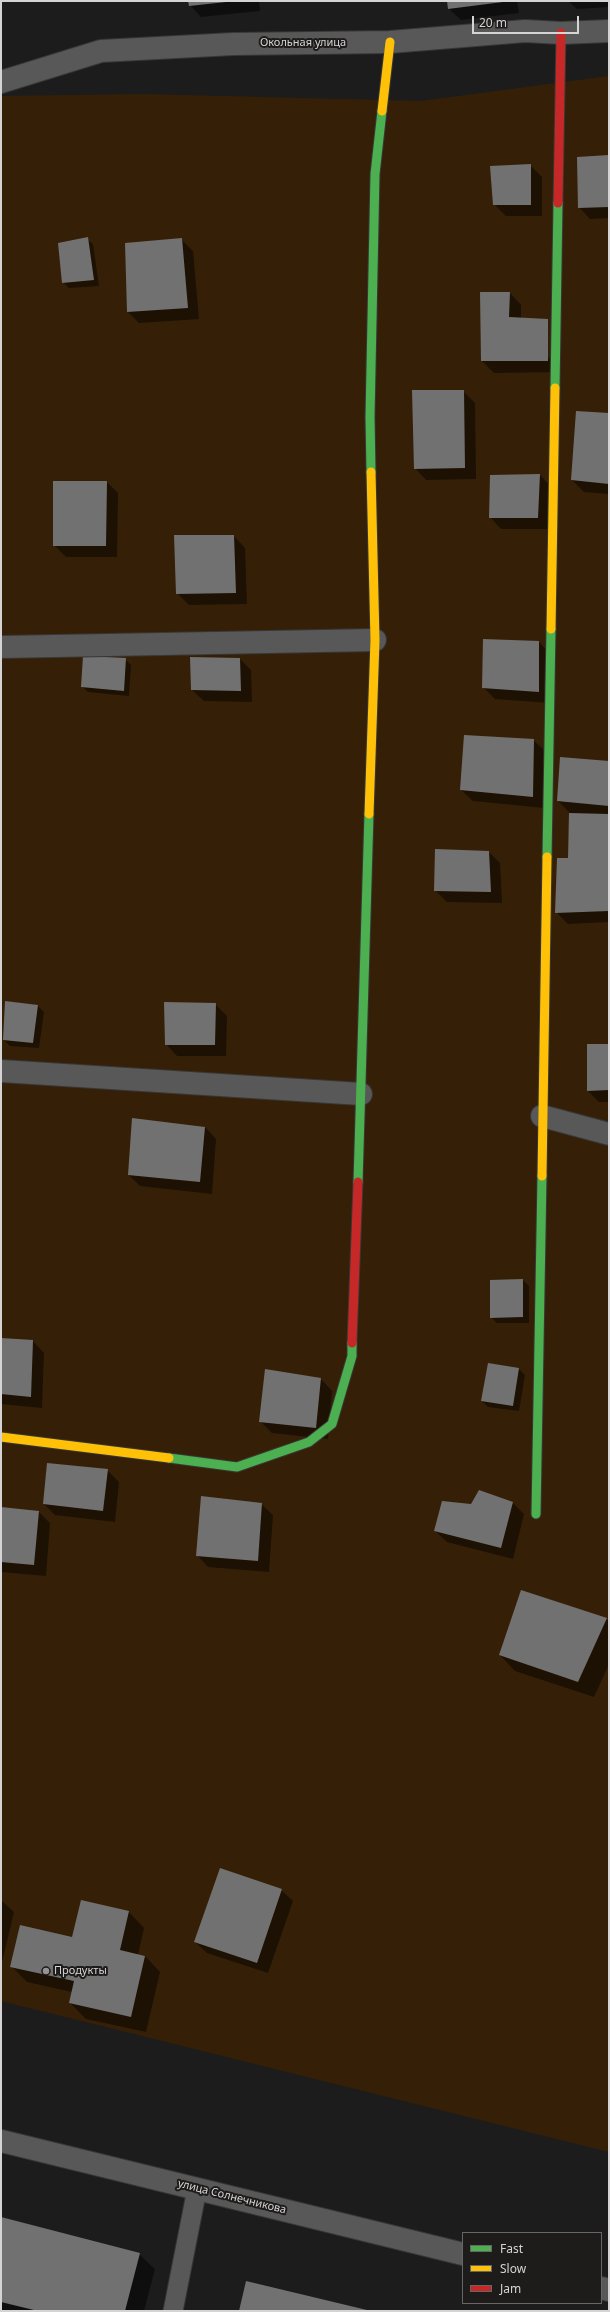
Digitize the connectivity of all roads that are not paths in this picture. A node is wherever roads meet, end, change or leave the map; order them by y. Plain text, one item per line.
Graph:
1 (609, 31) edge
2 (561, 33) junction
3 (390, 42) junction
4 (1, 82) edge
5 (375, 640) junction
6 (1, 647) edge
7 (1, 1071) edge
8 (361, 1094) junction
9 (542, 1116) junction
10 (609, 1134) edge
11 (1, 1437) edge
12 (536, 1514) dead end
13 (1, 2141) edge
14 (197, 2189) junction
15 (462, 2254) edge
16 (173, 2311) edge

1 - 2 street, Окольная улица
2 - 3 street, Окольная улица
2 - 9 street
3 - 4 street, Окольная улица
3 - 5 street
5 - 6 street
5 - 8 street
7 - 8 street
8 - 11 street
9 - 10 street
9 - 12 street
13 - 14 street, улица Солнечникова
14 - 15 street, улица Солнечникова
14 - 16 lane

